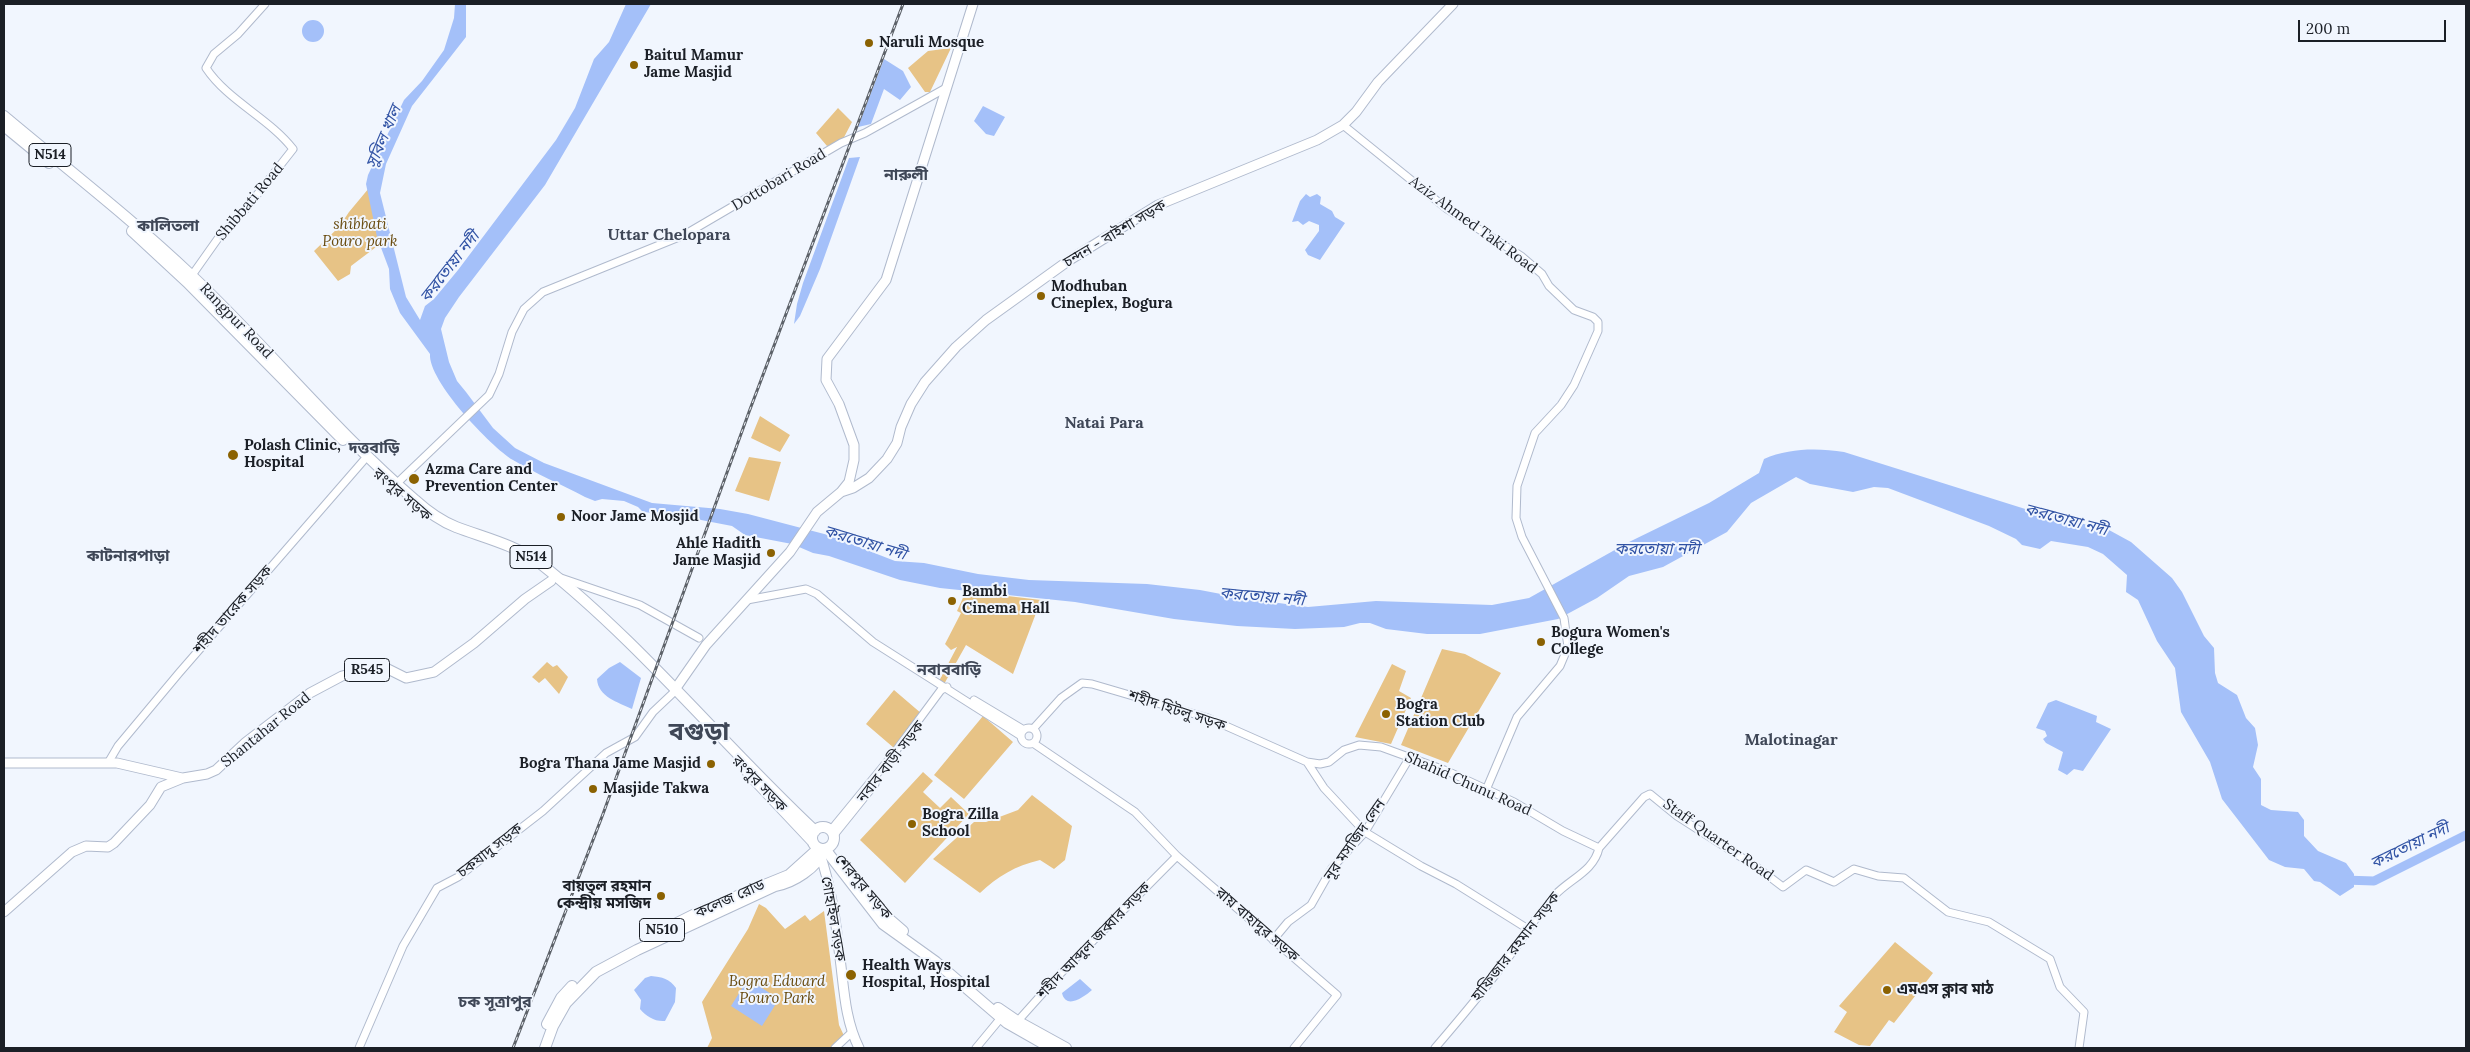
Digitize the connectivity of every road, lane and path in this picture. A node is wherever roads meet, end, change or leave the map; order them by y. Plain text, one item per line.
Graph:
1 (265, 4) edge
2 (973, 4) edge
3 (1453, 4) edge
4 (946, 88) junction
5 (4, 116) edge
6 (1343, 125) junction
7 (4, 126) edge
8 (190, 279) junction
9 (366, 458) junction
10 (394, 485) junction
11 (841, 492) junction
12 (553, 579) junction
13 (747, 600) junction
14 (716, 633) junction
15 (699, 638) junction
16 (703, 649) junction
17 (947, 690) junction
18 (674, 691) junction
19 (1033, 729) junction
20 (1022, 733) junction
21 (1033, 743) junction
22 (1410, 757) junction
23 (1307, 762) junction
24 (4, 763) edge
25 (108, 763) junction
26 (161, 773) junction
27 (182, 778) junction
28 (161, 787) junction
29 (1486, 790) junction
30 (832, 832) junction
31 (1365, 832) junction
32 (820, 845) junction
33 (1599, 848) junction
34 (1177, 856) junction
35 (840, 871) junction
36 (827, 876) junction
37 (4, 912) edge
38 (1528, 929) junction
39 (1273, 940) junction
40 (1000, 1018) junction
41 (1015, 1024) junction
42 (550, 1025) junction
43 (851, 1033) junction
44 (359, 1048) edge
45 (539, 1048) edge
46 (546, 1048) edge
47 (835, 1048) edge
48 (859, 1048) edge
49 (976, 1048) edge
50 (1051, 1048) edge
51 (1066, 1048) edge
52 (1294, 1048) edge
53 (1435, 1048) edge
54 (2079, 1048) edge

1 - 8 street, Shibbati Road
2 - 4 main road
3 - 6 main road, চন্দন - বাইশা সড়ক
4 - 10 street, Dottobari Road
4 - 11 main road
5 - 8 highway, Rangpur Road / N514
6 - 11 main road, চন্দন - বাইশা সড়ক
6 - 29 street, Aziz Ahmed Taki Road
7 - 8 highway, রংপুর সড়ক / N514
8 - 9 highway, রংপুর সড়ক / N514
9 - 10 highway, রংপুর সড়ক / N514
9 - 25 street, শহীদ তারেক সড়ক
10 - 12 highway, রংপুর সড়ক / N514
11 - 13 main road
12 - 15 street
12 - 18 highway, রংপুর সড়ক / N514
12 - 27 main road, Shantahar Road / R545
13 - 14 main road
13 - 17 street, রায় বাহাদুর সড়ক
14 - 15 street
14 - 16 main road
15 - 16 street
16 - 18 main road
17 - 20 street, রায় বাহাদুর সড়ক
17 - 30 street, নবাব বাড়ী সড়ক
18 - 32 highway, রংপুর সড়ক
18 - 44 street, চকযাদু সড়ক
19 - 20 street
19 - 21 street
19 - 23 street, শহীদ হিটলু সড়ক
20 - 21 street, রায় বাহাদুর সড়ক
21 - 34 street, রায় বাহাদুর সড়ক
22 - 23 street, Shahid Chunu Road
22 - 29 street, Shahid Chunu Road
22 - 31 street, নূর মসজিদ লেন
23 - 31 street
24 - 25 main road
25 - 26 main road
26 - 27 main road
26 - 28 main road
27 - 28 main road, R545
28 - 37 main road
29 - 33 street, Shahid Chunu Road
30 - 32 highway
30 - 32 highway
31 - 38 street
31 - 39 street, নূর মসজিদ লেন
32 - 35 highway, শেরপুর সড়ক
32 - 36 main road, গোহাইল সড়ক
32 - 41 highway, শেরপুর সড়ক
32 - 42 highway, কলেজ রোড / N510
33 - 38 street, হাফিজার রহমান সড়ক
33 - 54 street, Staff Quarter Road
34 - 39 street, রায় বাহাদুর সড়ক
34 - 41 street, শহীদ আব্দুল জব্বার সড়ক
35 - 36 main road
35 - 40 highway, শেরপুর সড়ক
36 - 43 main road, গোহাইল সড়ক
38 - 53 street, হাফিজার রহমান সড়ক
39 - 52 street, রায় বাহাদুর সড়ক
40 - 41 highway, শেরপুর সড়ক
40 - 49 street
41 - 50 highway, শেরপুর সড়ক
41 - 51 highway, শেরপুর সড়ক
42 - 45 highway, কলেজ রোড / N510
42 - 46 highway, কলেজ রোড / N510
43 - 47 street
43 - 48 main road, গোহাইল সড়ক

